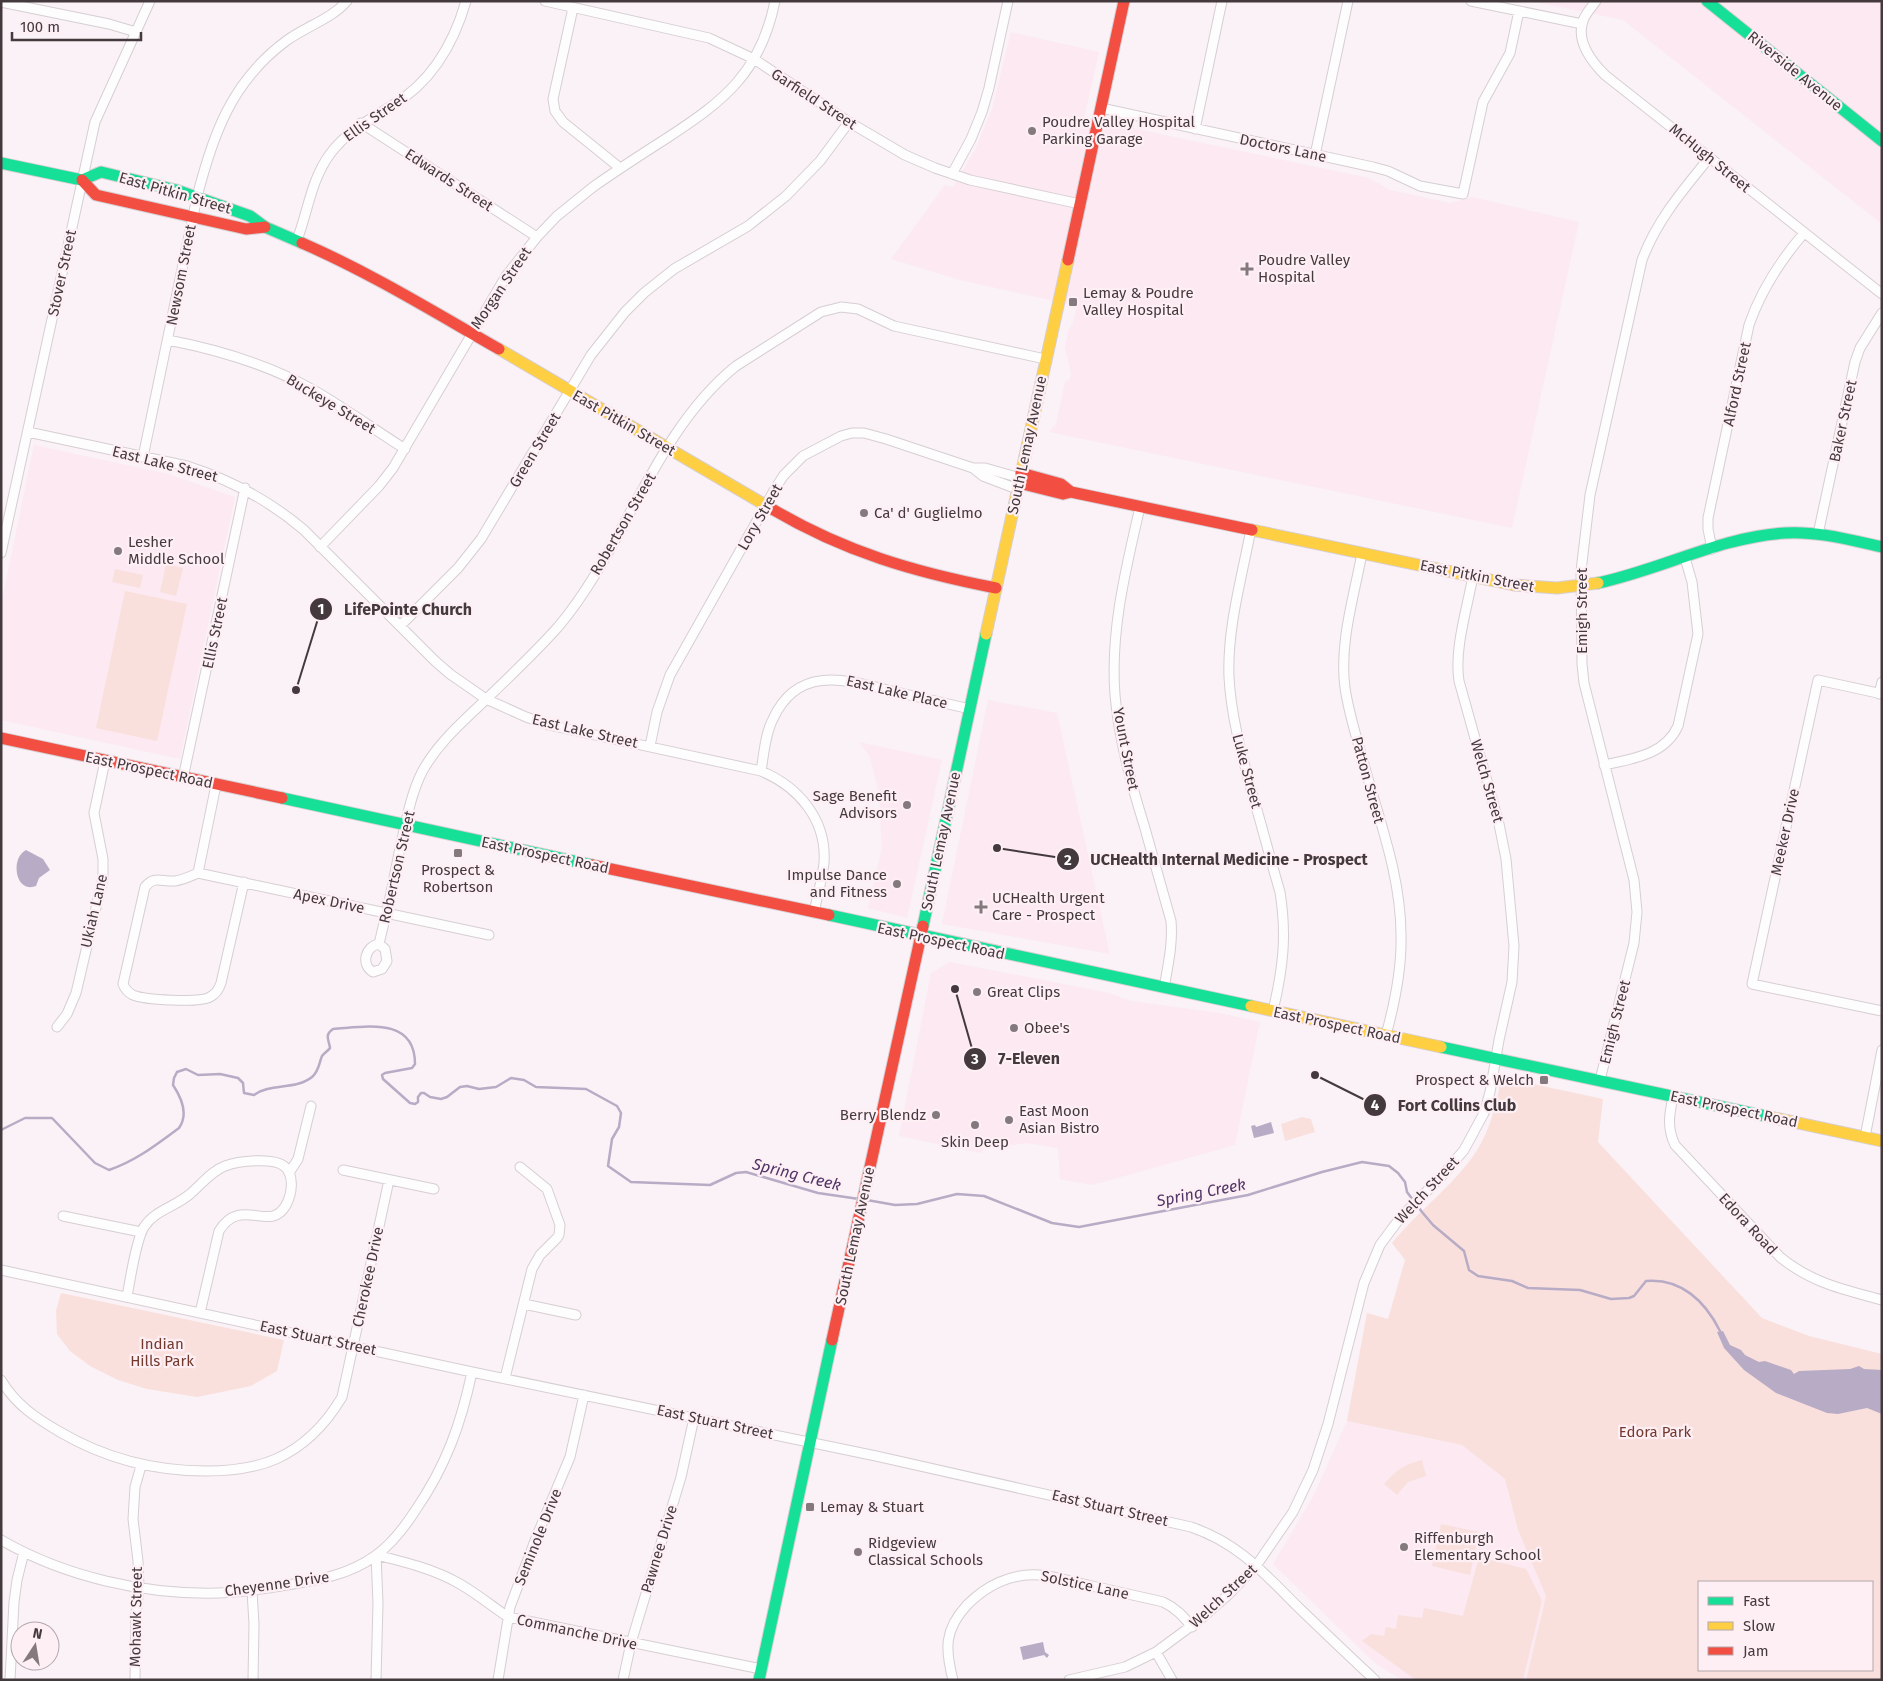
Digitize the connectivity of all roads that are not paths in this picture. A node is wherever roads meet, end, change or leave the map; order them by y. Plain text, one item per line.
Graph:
1 (150, 1) edge
2 (347, 1) edge
3 (466, 1) edge
4 (545, 1) edge
5 (775, 1) edge
6 (1008, 1) edge
7 (1124, 1) edge
8 (1222, 1) edge
9 (1348, 1) edge
10 (1471, 1) edge
11 (1596, 1) edge
12 (1707, 1) edge
13 (1, 2) edge
14 (573, 8) junction
15 (1518, 11) junction
16 (1582, 24) junction
17 (136, 32) junction
18 (754, 59) junction
19 (1100, 108) junction
20 (849, 122) junction
21 (361, 124) junction
22 (1195, 129) junction
23 (1882, 141) edge
24 (1315, 155) junction
25 (1709, 158) junction
26 (1, 163) edge
27 (620, 168) junction
28 (952, 174) junction
29 (82, 180) junction
30 (197, 197) junction
31 (1080, 204) junction
32 (193, 216) junction
33 (265, 227) junction
34 (1804, 233) junction
35 (537, 237) junction
36 (297, 240) junction
37 (1882, 294) edge
38 (1882, 313) edge
39 (471, 333) junction
40 (168, 340) junction
41 (1045, 359) junction
42 (569, 392) junction
43 (28, 432) junction
44 (668, 448) junction
45 (405, 450) junction
46 (143, 457) junction
47 (1019, 481) junction
48 (245, 488) junction
49 (766, 505) junction
50 (1140, 507) junction
51 (1250, 529) junction
52 (1818, 534) junction
53 (1882, 546) edge
54 (320, 547) junction
55 (1712, 549) junction
56 (1, 553) edge
57 (1362, 553) junction
58 (1685, 558) junction
59 (1473, 576) junction
60 (1581, 587) junction
61 (996, 588) junction
62 (400, 626) junction
63 (1882, 682) edge
64 (1880, 694) edge
65 (486, 699) junction
66 (970, 709) junction
67 (1, 738) edge
68 (650, 746) junction
69 (106, 761) junction
70 (1604, 765) junction
71 (760, 771) junction
72 (183, 778) junction
73 (216, 785) junction
74 (405, 825) junction
75 (198, 873) junction
76 (244, 882) junction
77 (386, 913) junction
78 (814, 913) junction
79 (489, 935) dead end
80 (920, 936) junction
81 (379, 944) dead end
82 (1164, 988) junction
83 (1273, 1011) junction
84 (1882, 1011) edge
85 (57, 1027) dead end
86 (1386, 1035) junction
87 (1882, 1050) edge
88 (1497, 1058) junction
89 (1600, 1080) junction
90 (1673, 1096) junction
91 (310, 1106) dead end
92 (1865, 1137) junction
93 (1882, 1140) edge
94 (520, 1168) dead end
95 (343, 1170) dead end
96 (289, 1174) junction
97 (389, 1180) junction
98 (434, 1190) dead end
99 (63, 1216) dead end
100 (141, 1232) junction
101 (1, 1270) edge
102 (127, 1297) junction
103 (1882, 1300) edge
104 (524, 1304) junction
105 (200, 1313) junction
106 (576, 1315) dead end
107 (353, 1346) junction
108 (472, 1372) junction
109 (505, 1378) junction
110 (1, 1380) edge
111 (584, 1395) junction
112 (694, 1418) junction
113 (809, 1442) junction
114 (140, 1466) junction
115 (1, 1540) edge
116 (24, 1552) junction
117 (376, 1555) junction
118 (1256, 1566) junction
119 (139, 1587) junction
120 (252, 1591) junction
121 (508, 1617) junction
122 (1192, 1627) junction
123 (631, 1643) junction
124 (1156, 1652) junction
125 (760, 1674) edge
126 (10, 1680) edge
127 (135, 1680) edge
128 (253, 1680) edge
129 (376, 1680) edge
130 (498, 1680) edge
131 (623, 1680) edge
132 (953, 1680) edge
133 (1069, 1680) edge
134 (1172, 1680) edge
135 (1375, 1680) edge

1 - 17 street, Stover Street
2 - 30 street, Newsom Street
3 - 21 street, Ellis Street
4 - 14 street, Garfield Street
5 - 18 street, Morgan Street
6 - 28 street
7 - 19 main road, South Lemay Avenue
8 - 22 street
9 - 24 street
10 - 15 street
11 - 16 street
12 - 23 main road, Riverside Avenue
13 - 17 street
14 - 18 street, Garfield Street
14 - 27 street
15 - 16 street
15 - 24 street, Doctors Lane
16 - 25 street, McHugh Street
17 - 29 street, Stover Street
18 - 20 street, Garfield Street
18 - 27 street, Morgan Street
19 - 22 street, Doctors Lane
19 - 31 main road, South Lemay Avenue
20 - 28 street, Garfield Street
20 - 42 street, Green Street
21 - 35 street, Edwards Street
21 - 36 street, Ellis Street
22 - 24 street, Doctors Lane
25 - 34 street, McHugh Street
25 - 60 street, Emigh Street
26 - 29 main road, East Pitkin Street
27 - 35 street, Morgan Street
28 - 31 street, Garfield Street
29 - 30 main road, East Pitkin Street
29 - 32 main road, East Pitkin Street
29 - 43 street, Stover Street
30 - 32 street, Newsom Street
30 - 33 main road, East Pitkin Street
31 - 41 main road, South Lemay Avenue
32 - 33 main road, East Pitkin Street
32 - 40 street, Newsom Street
33 - 36 main road, East Pitkin Street
34 - 37 street, McHugh Street
34 - 55 street, Alford Street
35 - 39 street, Morgan Street
36 - 39 main road, East Pitkin Street
38 - 52 street, Baker Street
39 - 42 main road, East Pitkin Street
39 - 45 street, Morgan Street
40 - 45 street, Buckeye Street
40 - 46 street, Newsom Street
41 - 44 street, Robertson Street
41 - 47 main road, South Lemay Avenue
42 - 44 main road, East Pitkin Street
42 - 62 street, Green Street
43 - 46 street, East Lake Street
43 - 56 street, Stover Street
44 - 49 main road, East Pitkin Street
44 - 65 street, Robertson Street
45 - 54 street, Morgan Street
46 - 48 street, East Lake Street
47 - 49 street, Lory Street
47 - 50 main road, East Pitkin Street
47 - 61 main road, South Lemay Avenue
48 - 54 street, East Lake Street
48 - 72 street, Ellis Street
49 - 61 main road, East Pitkin Street
49 - 68 street, Lory Street
50 - 51 main road, East Pitkin Street
50 - 82 street, Yount Street
51 - 57 main road, East Pitkin Street
51 - 83 street, Luke Street
52 - 53 main road, East Pitkin Street
52 - 55 main road, East Pitkin Street
54 - 62 street, East Lake Street
55 - 58 main road, East Pitkin Street
57 - 59 main road, East Pitkin Street
57 - 86 street, Patton Street
58 - 60 main road, East Pitkin Street
58 - 70 street
59 - 60 main road, East Pitkin Street
59 - 88 street, Welch Street
60 - 70 street, Emigh Street
61 - 66 main road, South Lemay Avenue
62 - 65 street, East Lake Street
63 - 64 street
64 - 84 street, Meeker Drive
65 - 68 street, East Lake Street
65 - 74 street, Robertson Street
66 - 71 street, East Lake Place
66 - 80 main road, South Lemay Avenue
67 - 69 main road, East Prospect Road
68 - 71 street, East Lake Street
69 - 72 main road, East Prospect Road
69 - 85 street, Ukiah Lane
70 - 89 street, Emigh Street
71 - 78 street, East Lake Street
72 - 73 main road, East Prospect Road
73 - 74 main road, East Prospect Road
73 - 75 street
74 - 77 street, Robertson Street
74 - 78 main road, East Prospect Road
75 - 76 street, Apex Drive
75 - 76 street
76 - 77 street, Apex Drive
77 - 79 street, Apex Drive
77 - 81 street, Robertson Street
78 - 80 main road, East Prospect Road
80 - 82 main road, East Prospect Road
80 - 113 main road, South Lemay Avenue
82 - 83 main road, East Prospect Road
83 - 86 main road, East Prospect Road
86 - 88 main road, East Prospect Road
87 - 92 street
88 - 89 main road, East Prospect Road
88 - 118 street, Welch Street
89 - 90 main road, East Prospect Road
90 - 92 main road, East Prospect Road
90 - 103 street, Edora Road
91 - 96 street
92 - 93 main road, East Prospect Road
94 - 104 street
95 - 97 street
96 - 100 street
96 - 105 street
97 - 98 street
97 - 107 street, Cherokee Drive
99 - 100 street
100 - 102 street
101 - 102 street, East Stuart Street
102 - 105 street, East Stuart Street
104 - 106 street
104 - 109 street
105 - 107 street, East Stuart Street
107 - 108 street, East Stuart Street
107 - 114 street, Cherokee Drive
108 - 109 street, East Stuart Street
108 - 117 street, Cheyenne Drive
109 - 111 street, East Stuart Street
110 - 114 street, Cherokee Drive
111 - 112 street, East Stuart Street
111 - 121 street, Seminole Drive
112 - 113 street, East Stuart Street
112 - 123 street, Pawnee Drive
113 - 118 street, East Stuart Street
113 - 125 main road, South Lemay Avenue
114 - 119 street, Mohawk Street
115 - 116 street, Cheyenne Drive
116 - 119 street, Cheyenne Drive
116 - 126 street
117 - 120 street, Cheyenne Drive
117 - 121 street, Commanche Drive
117 - 129 street
118 - 122 street, Welch Street
118 - 135 street, East Stuart Street
119 - 120 street, Cheyenne Drive
119 - 127 street, Mohawk Street
120 - 128 street
121 - 123 street, Commanche Drive
121 - 130 street, Seminole Drive
122 - 124 street, Welch Street
122 - 132 street, Solstice Lane
123 - 125 street, Commanche Drive
123 - 131 street, Pawnee Drive
124 - 133 street, Welch Street
124 - 134 street

